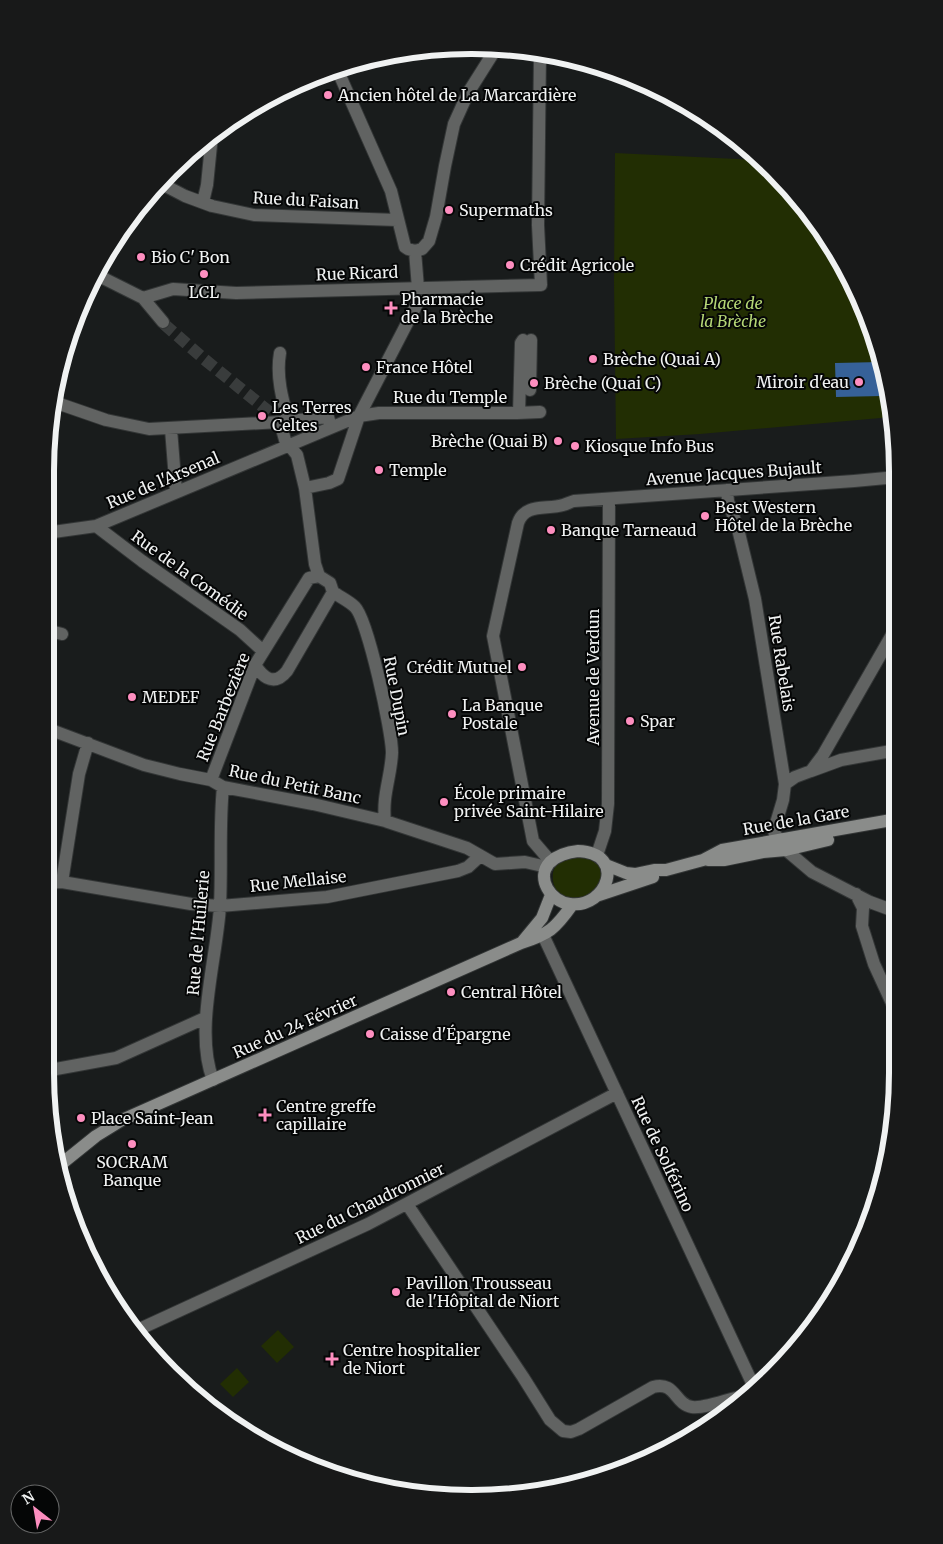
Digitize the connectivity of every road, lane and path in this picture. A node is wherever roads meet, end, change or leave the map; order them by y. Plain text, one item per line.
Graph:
1 (493, 55) edge
2 (540, 60) edge
3 (340, 75) edge
4 (211, 145) edge
5 (167, 186) edge
6 (203, 202) junction
7 (397, 220) junction
8 (415, 251) junction
9 (102, 278) edge
10 (418, 288) junction
11 (143, 298) junction
12 (163, 322) tunnel mouth
13 (280, 353) dead end
14 (530, 390) dead end
15 (59, 404) edge
16 (540, 412) dead end
17 (519, 413) junction
18 (359, 416) junction
19 (284, 422) junction
20 (331, 427) junction
21 (171, 429) junction
22 (289, 444) junction
23 (889, 478) edge
24 (305, 488) junction
25 (727, 490) junction
26 (176, 492) junction
27 (610, 499) junction
28 (96, 526) junction
29 (54, 532) edge
30 (319, 576) junction
31 (333, 592) junction
32 (54, 632) edge
33 (62, 634) dead end
34 (889, 640) edge
35 (263, 651) junction
36 (256, 665) junction
37 (54, 731) edge
38 (88, 743) junction
39 (889, 751) edge
40 (811, 771) junction
41 (211, 780) junction
42 (785, 784) junction
43 (223, 788) junction
44 (386, 821) junction
45 (889, 821) edge
46 (889, 828) edge
47 (784, 845) junction
48 (597, 855) junction
49 (480, 856) junction
50 (549, 865) junction
51 (606, 865) junction
52 (666, 870) junction
53 (54, 882) edge
54 (62, 882) junction
55 (599, 894) junction
56 (856, 894) junction
57 (551, 895) junction
58 (572, 905) junction
59 (220, 906) junction
60 (889, 909) edge
61 (543, 936) junction
62 (521, 943) junction
63 (889, 997) edge
64 (205, 1018) junction
65 (54, 1069) edge
66 (213, 1080) junction
67 (617, 1093) junction
68 (64, 1162) edge
69 (407, 1204) junction
70 (141, 1328) edge
71 (752, 1382) edge
72 (733, 1398) edge

1 - 8 street
2 - 10 street, Rue Ricard
3 - 7 street
4 - 6 street
5 - 6 street, Rue du Faisan
6 - 7 street, Rue du Faisan
7 - 8 street
8 - 10 street
9 - 11 street
10 - 11 street, Rue Ricard
10 - 18 street
11 - 12 street
13 - 19 street
14 - 17 street
15 - 21 street
16 - 17 street, Rue du Temple
17 - 18 street, Rue du Temple
18 - 20 street, Rue du Temple
18 - 24 street
19 - 20 street
19 - 21 street
19 - 22 street
20 - 22 street, Rue de l'Arsenal
21 - 26 street
22 - 24 street
22 - 26 street, Rue de l'Arsenal
23 - 25 street, Avenue Jacques Bujault
24 - 30 street
25 - 27 street, Avenue Jacques Bujault
25 - 42 street, Rue Rabelais
26 - 28 street, Rue de l'Arsenal
27 - 48 street, Avenue de Verdun
27 - 50 street, Avenue Jacques Bujault
28 - 29 street, Rue de l'Arsenal
28 - 35 street, Rue de la Comédie
30 - 31 street, Rue Dupin
30 - 35 street, Rue Barbezière
31 - 36 street
31 - 44 street, Rue Dupin
32 - 33 street
34 - 40 street
35 - 36 street, Rue Barbezière
36 - 41 street, Rue Barbezière
37 - 38 street, Rue du Petit Banc
38 - 41 street, Rue du Petit Banc
38 - 54 street
39 - 40 street
40 - 42 street
41 - 43 street, Rue du Petit Banc
42 - 47 street, Rue Rabelais
43 - 44 street, Rue du Petit Banc
43 - 59 street, Rue de l'Huilerie
44 - 49 street, Rue du Petit Banc
45 - 47 main road, Rue de la Gare
46 - 47 main road, Rue de la Gare
47 - 52 main road, Rue de la Gare
47 - 56 street
48 - 50 main road
48 - 51 main road
49 - 50 street
49 - 59 street, Rue Mellaise
50 - 57 main road
51 - 52 main road, Rue de la Gare
51 - 55 main road
52 - 55 main road, Rue de la Gare
53 - 54 street, Rue Mellaise
54 - 59 street, Rue Mellaise
55 - 58 main road
56 - 60 street
56 - 63 street
57 - 58 main road
57 - 62 main road, Rue du 24 Février
58 - 61 main road, Rue du 24 Février
59 - 64 street, Rue de l'Huilerie
61 - 62 main road, Rue du 24 Février
61 - 67 street, Rue de Solférino
62 - 66 main road, Rue du 24 Février
64 - 65 street
64 - 66 street, Rue de l'Huilerie
66 - 68 main road, Rue du 24 Février
67 - 69 street, Rue du Chaudronnier
67 - 71 street, Rue de Solférino
69 - 70 street, Rue du Chaudronnier
69 - 72 street

